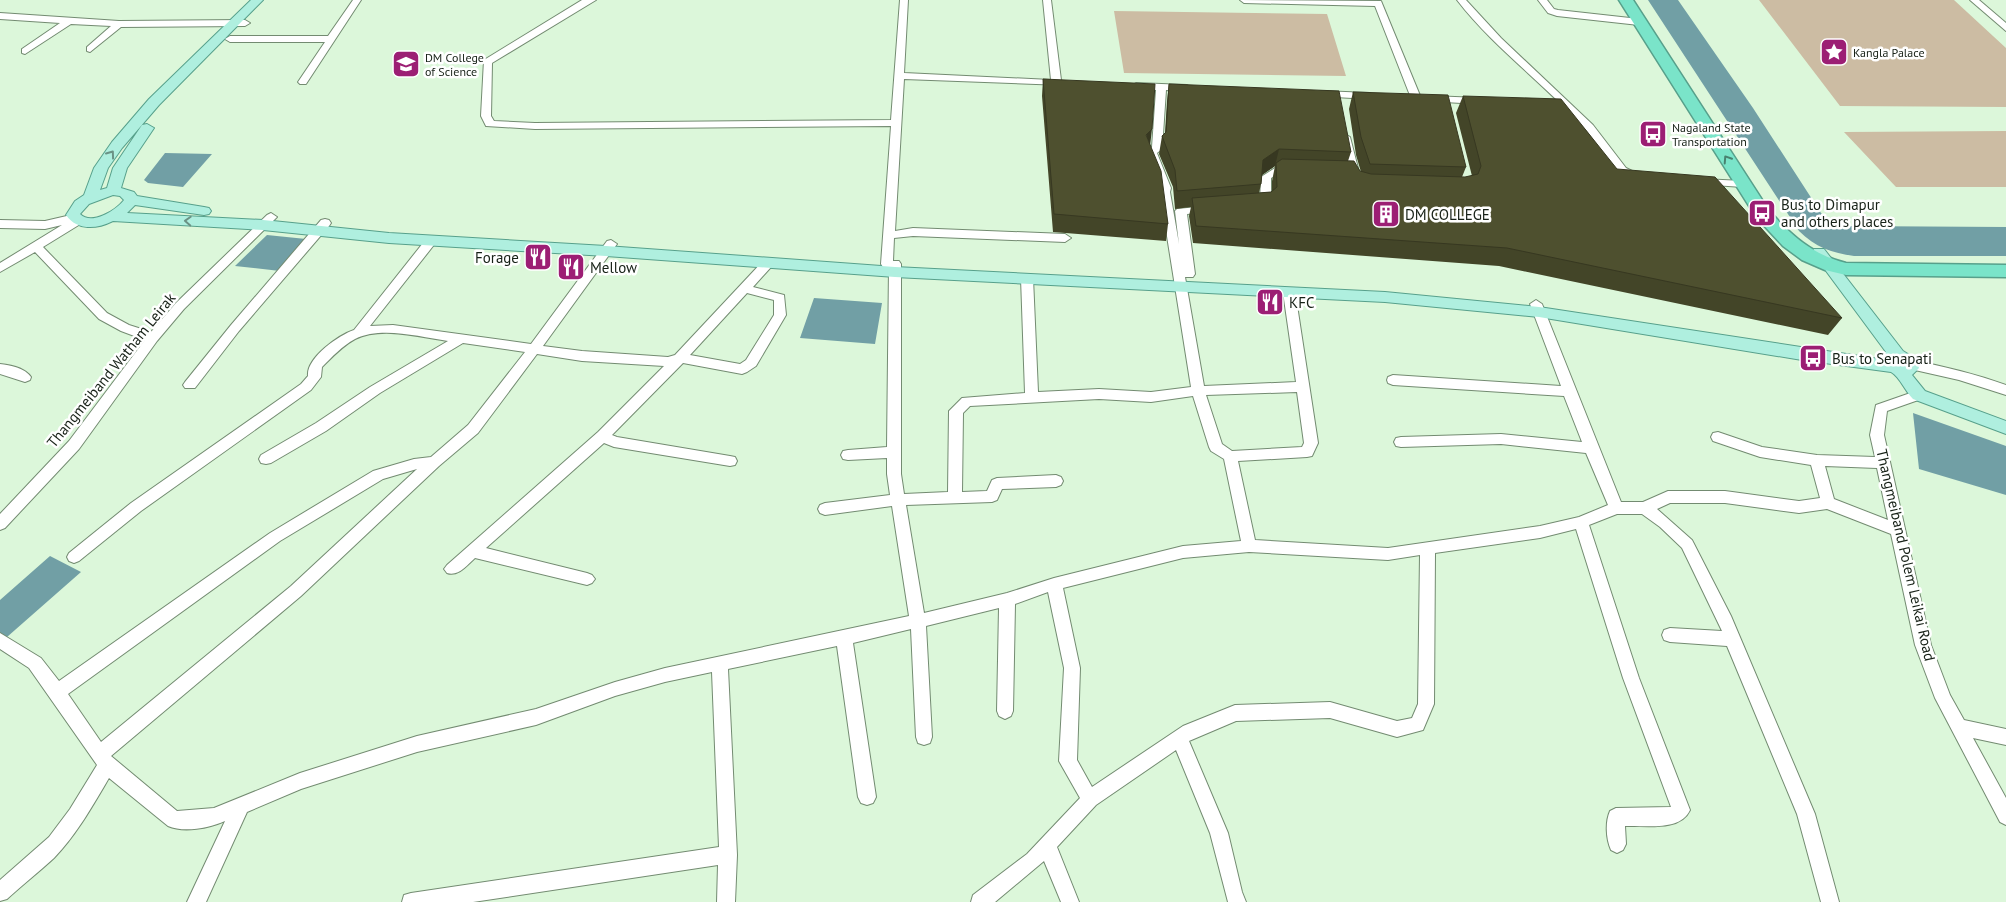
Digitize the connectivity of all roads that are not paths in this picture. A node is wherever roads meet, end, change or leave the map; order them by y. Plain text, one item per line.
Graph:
1 (257, 0) edge
2 (267, 0) edge
3 (357, 0) edge
4 (588, 0) edge
5 (592, 0) edge
6 (904, 0) edge
7 (1048, 0) edge
8 (1244, 0) edge
9 (1460, 0) edge
10 (1542, 0) edge
11 (1626, 0) edge
12 (1638, 0) edge
13 (1974, 0) edge
14 (1378, 1) edge
15 (0, 16) edge
16 (70, 21) junction
17 (1639, 22) junction
18 (239, 23) junction
19 (119, 24) junction
20 (2006, 28) edge
21 (230, 39) junction
22 (330, 39) junction
23 (90, 49) dead end
24 (25, 51) dead end
25 (899, 76) junction
26 (303, 82) dead end
27 (1056, 82) junction
28 (1075, 83) edge
29 (1123, 85) edge
30 (1161, 87) junction
31 (1201, 89) edge
32 (1309, 93) edge
33 (1377, 96) edge
34 (1486, 101) edge
35 (1545, 104) edge
36 (1565, 105) junction
37 (896, 123) junction
38 (1343, 123) edge
39 (1299, 172) edge
40 (1654, 180) edge
41 (1693, 182) edge
42 (1743, 184) junction
43 (1366, 188) edge
44 (113, 191) junction
45 (90, 197) junction
46 (131, 200) junction
47 (1252, 208) edge
48 (1223, 209) edge
49 (113, 217) junction
50 (76, 219) junction
51 (267, 221) junction
52 (0, 224) edge
53 (322, 227) junction
54 (889, 234) junction
55 (1065, 238) dead end
56 (431, 241) junction
57 (36, 246) junction
58 (608, 247) junction
59 (1834, 261) junction
60 (2006, 261) edge
61 (768, 263) junction
62 (892, 267) junction
63 (0, 268) edge
64 (2006, 271) edge
65 (1027, 278) junction
66 (1183, 281) junction
67 (743, 288) junction
68 (1289, 292) junction
69 (1386, 293) junction
70 (1537, 308) junction
71 (360, 332) junction
72 (153, 338) junction
73 (463, 338) junction
74 (534, 348) junction
75 (680, 358) junction
76 (1899, 363) junction
77 (0, 369) edge
78 (25, 377) dead end
79 (1393, 380) dead end
80 (190, 385) dead end
81 (1302, 387) junction
82 (2006, 390) edge
83 (1198, 391) junction
84 (1570, 391) junction
85 (1919, 394) junction
86 (1032, 397) junction
87 (2006, 428) edge
88 (603, 436) junction
89 (1718, 436) dead end
90 (1401, 442) dead end
91 (1591, 448) junction
92 (894, 452) junction
93 (848, 455) dead end
94 (1230, 456) junction
95 (266, 459) dead end
96 (1817, 460) junction
97 (730, 461) dead end
98 (434, 462) junction
99 (1883, 463) junction
100 (1056, 481) dead end
101 (955, 497) junction
102 (898, 500) junction
103 (1828, 503) junction
104 (1616, 508) junction
105 (1645, 508) junction
106 (825, 509) dead end
107 (1581, 522) junction
108 (0, 524) edge
109 (1898, 530) junction
110 (1249, 546) junction
111 (1428, 548) junction
112 (473, 552) junction
113 (74, 557) dead end
114 (452, 569) dead end
115 (586, 579) dead end
116 (1054, 584) junction
117 (1007, 600) junction
118 (918, 621) junction
119 (1670, 635) dead end
120 (844, 638) junction
121 (1733, 639) junction
122 (0, 640) edge
123 (720, 664) junction
124 (57, 692) junction
125 (1005, 711) dead end
126 (1959, 727) junction
127 (924, 737) dead end
128 (2006, 737) edge
129 (1179, 738) junction
130 (104, 760) junction
131 (867, 797) dead end
132 (1090, 799) junction
133 (241, 806) junction
134 (2006, 816) edge
135 (1616, 844) dead end
136 (1047, 845) junction
137 (728, 855) junction
138 (0, 892) edge
139 (196, 902) edge
140 (411, 902) edge
141 (726, 902) edge
142 (980, 902) edge
143 (1070, 902) edge
144 (1237, 902) edge
145 (1830, 902) edge

1 - 18 main road
2 - 18 main road
3 - 22 street
4 - 5 street
4 - 37 street
6 - 25 street
7 - 27 street
8 - 14 street
9 - 36 street
10 - 17 street
11 - 17 highway
12 - 59 highway
13 - 20 street
14 - 34 street
15 - 16 street
16 - 19 street
16 - 24 street
42 -> 17 highway
18 - 19 street
18 - 21 main road
45 -> 18 main road
19 - 23 street
21 - 22 street
21 - 44 main road
22 - 26 street
25 - 27 street
25 - 37 street
27 - 28 street
29 - 30 street
30 - 31 street
30 - 66 street
32 - 33 street
35 - 36 street
36 - 40 street
37 - 54 street
38 - 43 street
39 - 47 street
41 - 42 street
42 - 59 highway
44 - 45 main road
44 - 46 main road
45 - 50 main road
46 - 49 main road
46 - 51 main road
48 - 66 street
49 - 50 main road
51 -> 49 main road
50 - 52 street
50 - 57 street
51 - 53 main road
51 - 72 street, Thangmeiband Watham Leirak
53 - 56 main road
53 - 58 main road
53 - 80 street
54 - 55 street
54 - 62 street
56 - 58 main road
56 - 71 street
57 - 63 street
57 - 72 street
58 - 61 main road
58 - 62 main road
58 - 74 street
59 - 60 highway
59 - 64 highway
59 - 76 main road
61 - 62 main road
61 - 67 street
62 - 65 main road
62 - 66 main road
62 - 92 street
65 - 66 main road
65 - 86 street
66 - 68 main road
66 - 69 main road
66 - 83 street
67 - 75 street
67 - 75 street
68 - 69 main road
68 - 81 street
69 - 70 main road
70 - 76 main road
70 - 84 street
71 - 73 street
71 - 113 street
72 - 108 street, Thangmeiband Watham Leirak
73 - 74 street
73 - 95 street
74 - 75 street
74 - 98 street
75 - 88 street
76 - 82 street
76 - 85 main road
77 - 78 street
79 - 84 street
81 - 83 street
81 - 94 street
83 - 86 street
83 - 94 street
84 - 91 street
85 - 87 main road
85 - 99 street, Thangmeiband Polem Leikai Road
86 - 101 street
88 - 97 street
88 - 112 street
89 - 96 street
90 - 91 street
91 - 104 street
92 - 93 street
92 - 102 street
94 - 110 street
96 - 99 street
96 - 103 street
98 - 124 street
98 - 130 street
99 - 109 street, Thangmeiband Polem Leikai Road
100 - 101 street
101 - 102 street
102 - 106 street
102 - 118 street
103 - 105 street
103 - 109 street
104 - 105 street
104 - 107 street
105 - 121 street
107 - 111 street
107 - 135 street
109 - 126 street, Thangmeiband Polem Leikai Road
110 - 111 street
110 - 116 street
111 - 129 street
112 - 114 street
112 - 115 street
116 - 117 street
116 - 132 street
117 - 118 street
117 - 125 street
118 - 120 street
118 - 127 street
119 - 121 street
120 - 123 street
120 - 131 street
121 - 145 street
122 - 124 street
123 - 133 street
123 - 137 street
124 - 130 street
126 - 128 street
126 - 134 street, Thangmeiband Polem Leikai Road
129 - 132 street
129 - 144 street
130 - 133 street
130 - 138 street
132 - 136 street
133 - 139 street
136 - 142 street
136 - 143 street
137 - 140 street
137 - 141 street

